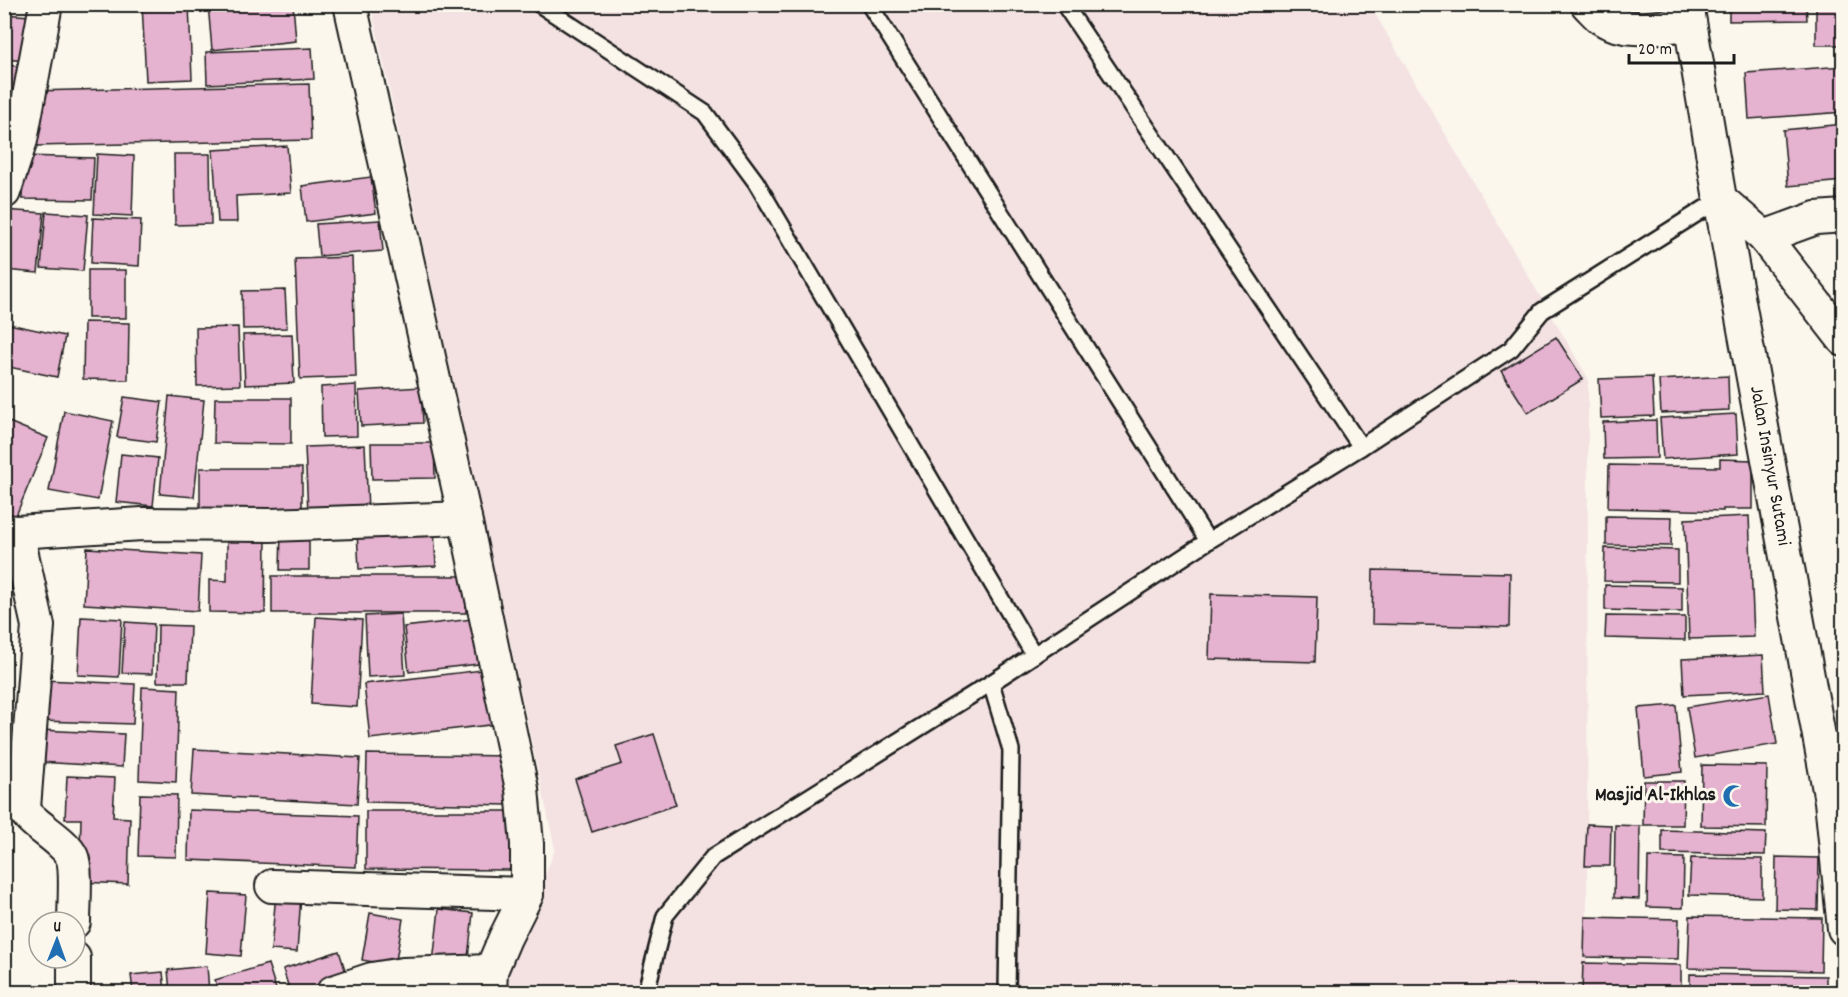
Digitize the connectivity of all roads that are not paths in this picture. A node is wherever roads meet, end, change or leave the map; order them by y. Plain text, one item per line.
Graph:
1 (46, 4) edge
2 (350, 4) edge
3 (539, 4) edge
4 (869, 4) edge
5 (1064, 4) edge
6 (1587, 4) edge
7 (1688, 14) edge
8 (4, 192) edge
9 (1720, 199) junction
10 (1844, 216) edge
11 (1764, 237) junction
12 (1844, 340) edge
13 (1361, 447) junction
14 (465, 518) junction
15 (11, 532) edge
16 (1208, 541) junction
17 (1034, 655) junction
18 (991, 683) junction
19 (272, 886) dead end
20 (527, 894) junction
21 (74, 910) edge
22 (1844, 929) edge
23 (74, 970) edge
24 (491, 982) edge
25 (74, 993) edge
26 (333, 993) edge
27 (646, 993) edge
28 (1007, 993) edge

1 - 8 street
2 - 14 street
3 - 17 lane
4 - 16 lane
5 - 13 lane
6 - 7 street
7 - 9 street, Jalan Insinyur Sutami
9 - 11 street
9 - 13 lane
9 - 22 street, Jalan Insinyur Sutami
10 - 11 street
11 - 12 street
13 - 16 lane
14 - 15 street
14 - 20 street
15 - 21 street
16 - 17 lane
17 - 18 lane
18 - 27 lane
18 - 28 lane
19 - 20 street
20 - 24 street
23 - 25 street
24 - 26 street

